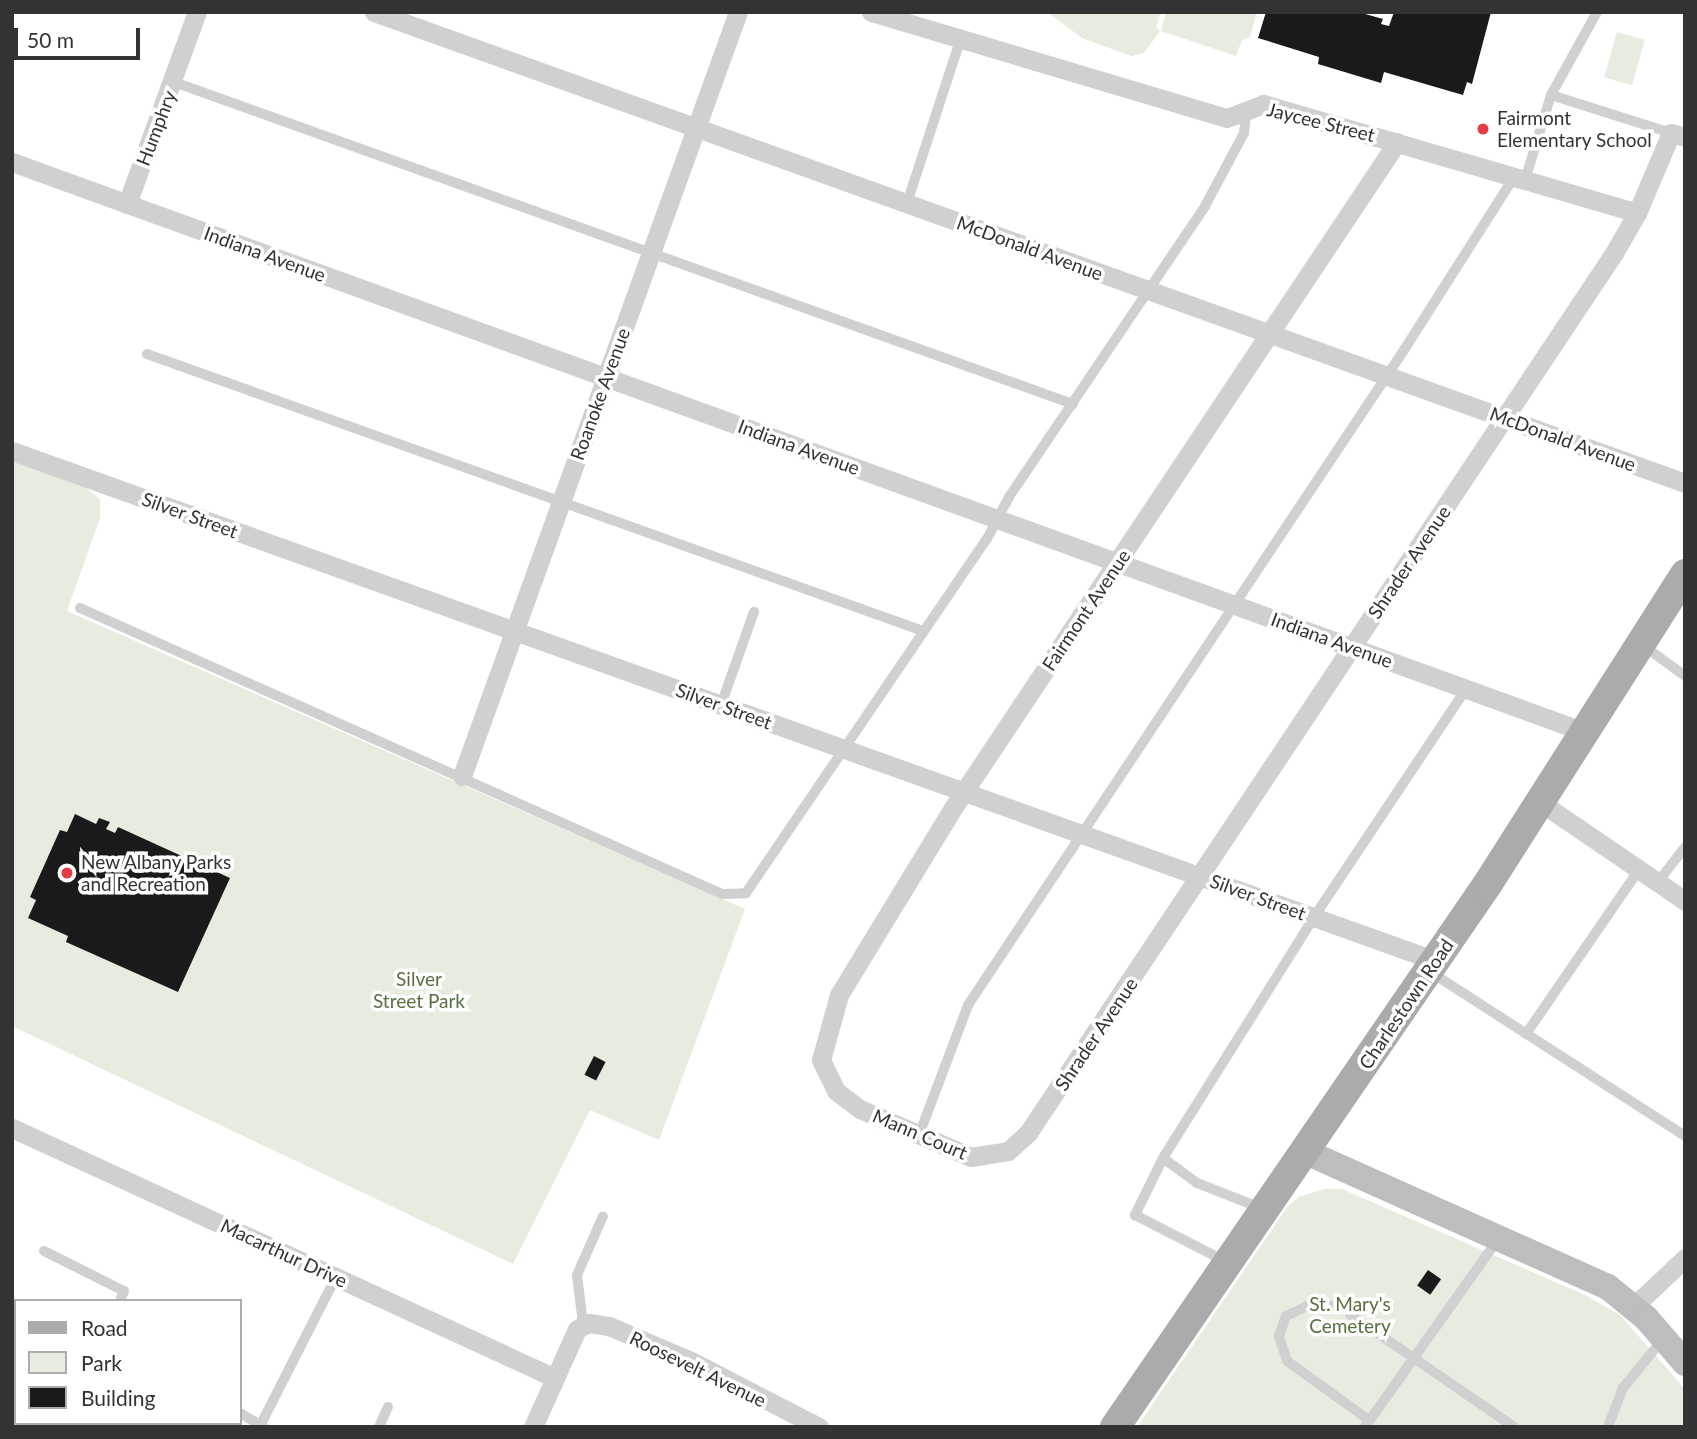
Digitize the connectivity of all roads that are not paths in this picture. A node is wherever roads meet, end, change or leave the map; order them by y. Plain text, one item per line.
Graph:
1 (197, 12) edge
2 (374, 12) edge
3 (738, 12) edge
4 (871, 12) edge
5 (1597, 12) edge
6 (961, 38) junction
7 (174, 82) junction
8 (1551, 95) junction
9 (1236, 116) junction
10 (696, 128) junction
11 (1678, 135) edge
12 (1397, 142) junction
13 (12, 162) edge
14 (1520, 178) junction
15 (907, 203) junction
16 (127, 204) junction
17 (1637, 213) junction
18 (652, 251) junction
19 (1150, 290) junction
20 (1270, 333) junction
21 (147, 354) dead end
22 (1385, 375) junction
23 (606, 377) junction
24 (1073, 404) junction
25 (1504, 418) junction
26 (12, 451) edge
27 (1685, 483) edge
28 (561, 502) junction
29 (997, 519) junction
30 (1118, 563) junction
31 (1685, 574) edge
32 (1234, 605) junction
33 (79, 608) dead end
34 (754, 612) dead end
35 (514, 631) junction
36 (923, 631) junction
37 (1640, 644) junction
38 (1352, 647) junction
39 (1685, 676) edge
40 (1466, 688) junction
41 (721, 705) junction
42 (1585, 732) junction
43 (843, 748) junction
44 (462, 776) junction
45 (965, 791) junction
46 (1540, 802) junction
47 (1084, 835) junction
48 (1685, 846) edge
49 (1638, 871) junction
50 (1201, 877) junction
51 (1657, 883) junction
52 (1685, 901) edge
53 (1314, 917) junction
54 (1432, 966) junction
55 (1526, 1034) junction
56 (836, 1091) joint
57 (12, 1128) edge
58 (919, 1136) junction
59 (1685, 1136) edge
60 (1009, 1151) joint
61 (1306, 1152) junction
62 (1163, 1158) junction
63 (1265, 1209) junction
64 (603, 1216) dead end
65 (1499, 1237) junction
66 (44, 1251) dead end
67 (1685, 1258) edge
68 (1227, 1262) junction
69 (336, 1277) junction
70 (121, 1299) edge
71 (1633, 1306) junction
72 (580, 1327) junction
73 (1664, 1338) junction
74 (1414, 1358) junction
75 (1685, 1363) edge
76 (555, 1378) junction
77 (388, 1406) dead end
78 (242, 1414) edge
79 (1367, 1424) edge
80 (262, 1425) edge
81 (537, 1425) edge
82 (379, 1427) edge
83 (819, 1427) edge
84 (1115, 1427) edge
85 (1514, 1427) edge
86 (1608, 1427) edge

1 - 7 street, Humphry
2 - 10 street, McDonald Avenue
3 - 10 street, Roanoke Avenue
4 - 6 street, Jaycee Street
5 - 8 lane
6 - 9 street, Jaycee Street
6 - 15 lane
7 - 16 street, Humphry
7 - 18 lane
8 - 11 lane
8 - 14 lane
9 - 12 street, Jaycee Street
9 - 19 lane
10 - 15 street, McDonald Avenue
10 - 18 street, Roanoke Avenue
11 - 17 street, Shrader Avenue
12 - 14 street, Jaycee Street
12 - 20 street, Fairmont Avenue
13 - 16 street, Indiana Avenue
14 - 17 street, Jaycee Street
14 - 22 lane
15 - 19 street, McDonald Avenue
16 - 23 street, Indiana Avenue
17 - 25 street, Shrader Avenue
18 - 23 street, Roanoke Avenue
18 - 24 lane
19 - 20 street, McDonald Avenue
19 - 24 lane
20 - 22 street, McDonald Avenue
20 - 30 street, Fairmont Avenue
21 - 28 lane
22 - 25 street, McDonald Avenue
22 - 32 lane
23 - 28 street, Roanoke Avenue
23 - 29 street, Indiana Avenue
24 - 29 lane
25 - 27 street, McDonald Avenue
25 - 38 street, Shrader Avenue
26 - 35 street, Silver Street
28 - 35 street, Roanoke Avenue
28 - 36 lane
29 - 30 street, Indiana Avenue
29 - 36 lane
30 - 32 street, Indiana Avenue
30 - 45 street, Fairmont Avenue
31 - 37 main road, Charlestown Road
32 - 38 street, Indiana Avenue
32 - 47 lane
33 - 44 lane
34 - 41 lane
35 - 41 street, Silver Street
35 - 44 street, Roanoke Avenue
36 - 43 lane
37 - 39 lane
37 - 42 main road, Charlestown Road
38 - 40 street, Indiana Avenue
38 - 50 street, Shrader Avenue
40 - 42 street, Indiana Avenue
40 - 53 lane
41 - 43 street, Silver Street
42 - 46 main road, Charlestown Road
43 - 44 lane
43 - 45 street, Silver Street
45 - 47 street, Silver Street
45 - 56 street, Fairmont Avenue
46 - 49 street
46 - 54 main road, Charlestown Road
47 - 50 street, Silver Street
47 - 58 lane
48 - 51 lane
49 - 51 street
49 - 55 lane
50 - 53 street, Silver Street
50 - 60 street, Shrader Avenue
51 - 52 street
53 - 54 street, Silver Street
53 - 62 lane
54 - 55 lane
54 - 61 main road, Charlestown Road
55 - 59 lane
56 - 58 street, Mann Court
57 - 69 street, Macarthur Drive
58 - 60 street, Mann Court
61 - 63 main road, Charlestown Road
61 - 65 main road
62 - 63 lane
62 - 68 lane
63 - 68 main road, Charlestown Road
64 - 72 lane
65 - 71 main road
65 - 74 lane
66 - 70 lane
67 - 71 street
68 - 84 main road, Charlestown Road
69 - 76 street, Macarthur Drive
69 - 80 lane
71 - 73 main road
72 - 76 street
72 - 83 street, Roosevelt Avenue
73 - 75 main road
73 - 86 lane
74 - 79 lane
74 - 79 lane
74 - 85 lane
76 - 81 street
77 - 82 lane
78 - 80 lane

